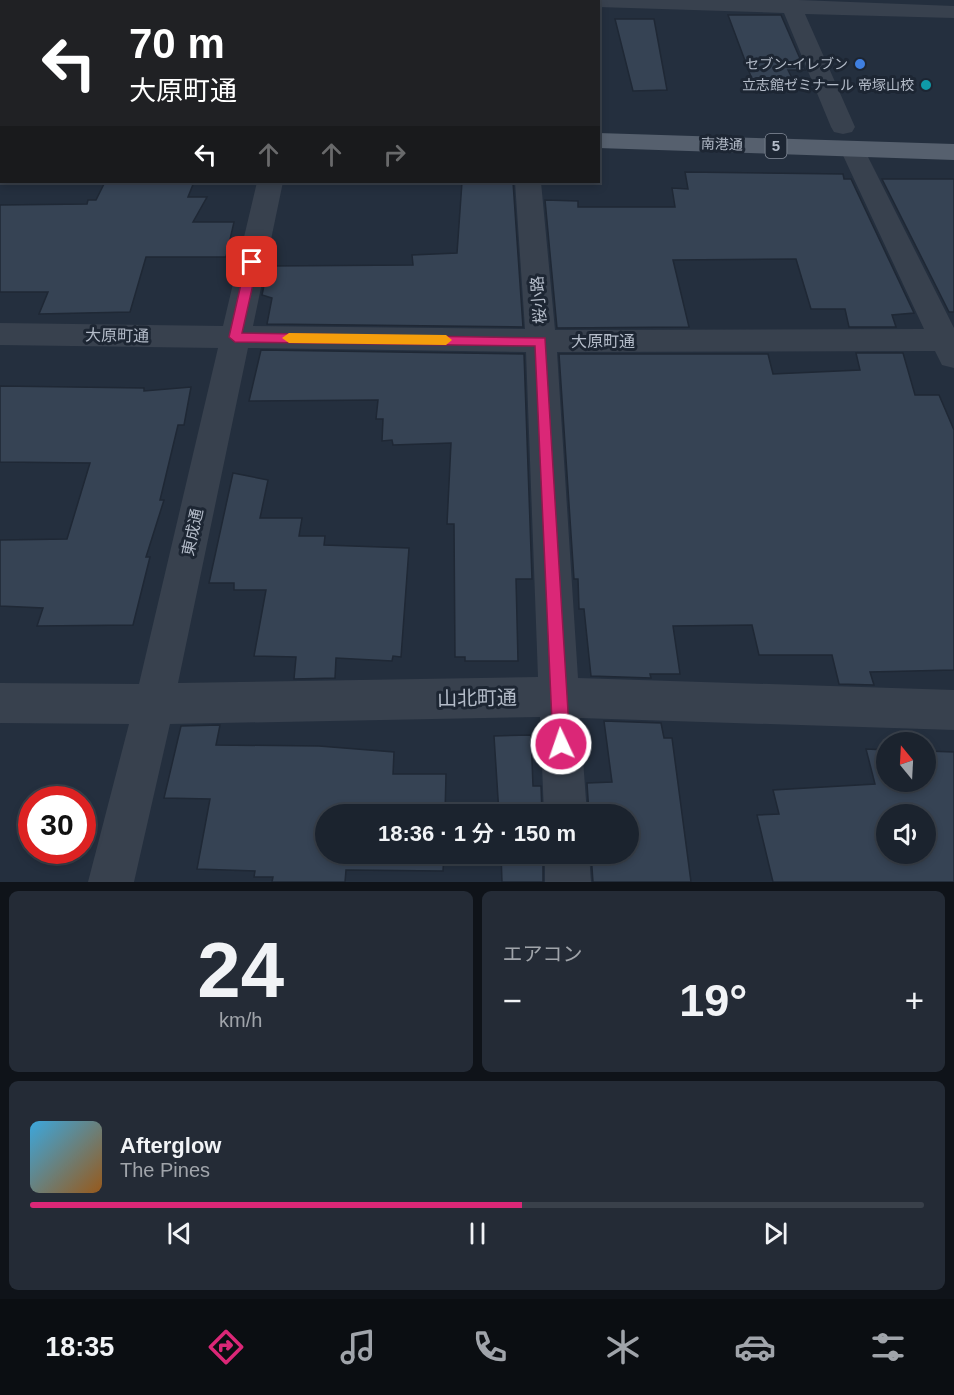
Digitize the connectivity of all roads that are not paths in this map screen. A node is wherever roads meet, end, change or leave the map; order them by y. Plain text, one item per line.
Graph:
1 (600, 1) edge
2 (790, 4) edge
3 (954, 12) edge
4 (600, 118) edge
5 (943, 129) dead end
6 (848, 138) junction
7 (600, 140) edge
8 (954, 152) edge
9 (270, 183) edge
10 (528, 183) edge
11 (0, 334) edge
12 (235, 337) junction
13 (541, 341) junction
14 (951, 346) edge
15 (559, 697) junction
16 (0, 703) edge
17 (154, 704) junction
18 (954, 710) edge
19 (564, 804) edge
20 (567, 864) edge
21 (111, 882) edge
22 (568, 882) edge

1 - 2 street
2 - 3 street
2 - 6 street
4 - 6 main road, 南港通 / 5
5 - 6 main road, 南港通 / 5
6 - 7 main road, 南港通 / 5
6 - 8 main road, 南港通 / 5
6 - 14 street
9 - 12 street, 東成通
10 - 13 street, 桜小路
11 - 12 street, 大原町通
12 - 13 street, 大原町通
12 - 17 street, 東成通
13 - 14 street, 大原町通
13 - 15 street, 桜小路
15 - 17 street, 山北町通
15 - 18 street, 山北町通
15 - 19 street, 桜小路
16 - 17 street, 山北町通
17 - 21 street, 東成通
20 - 22 street

